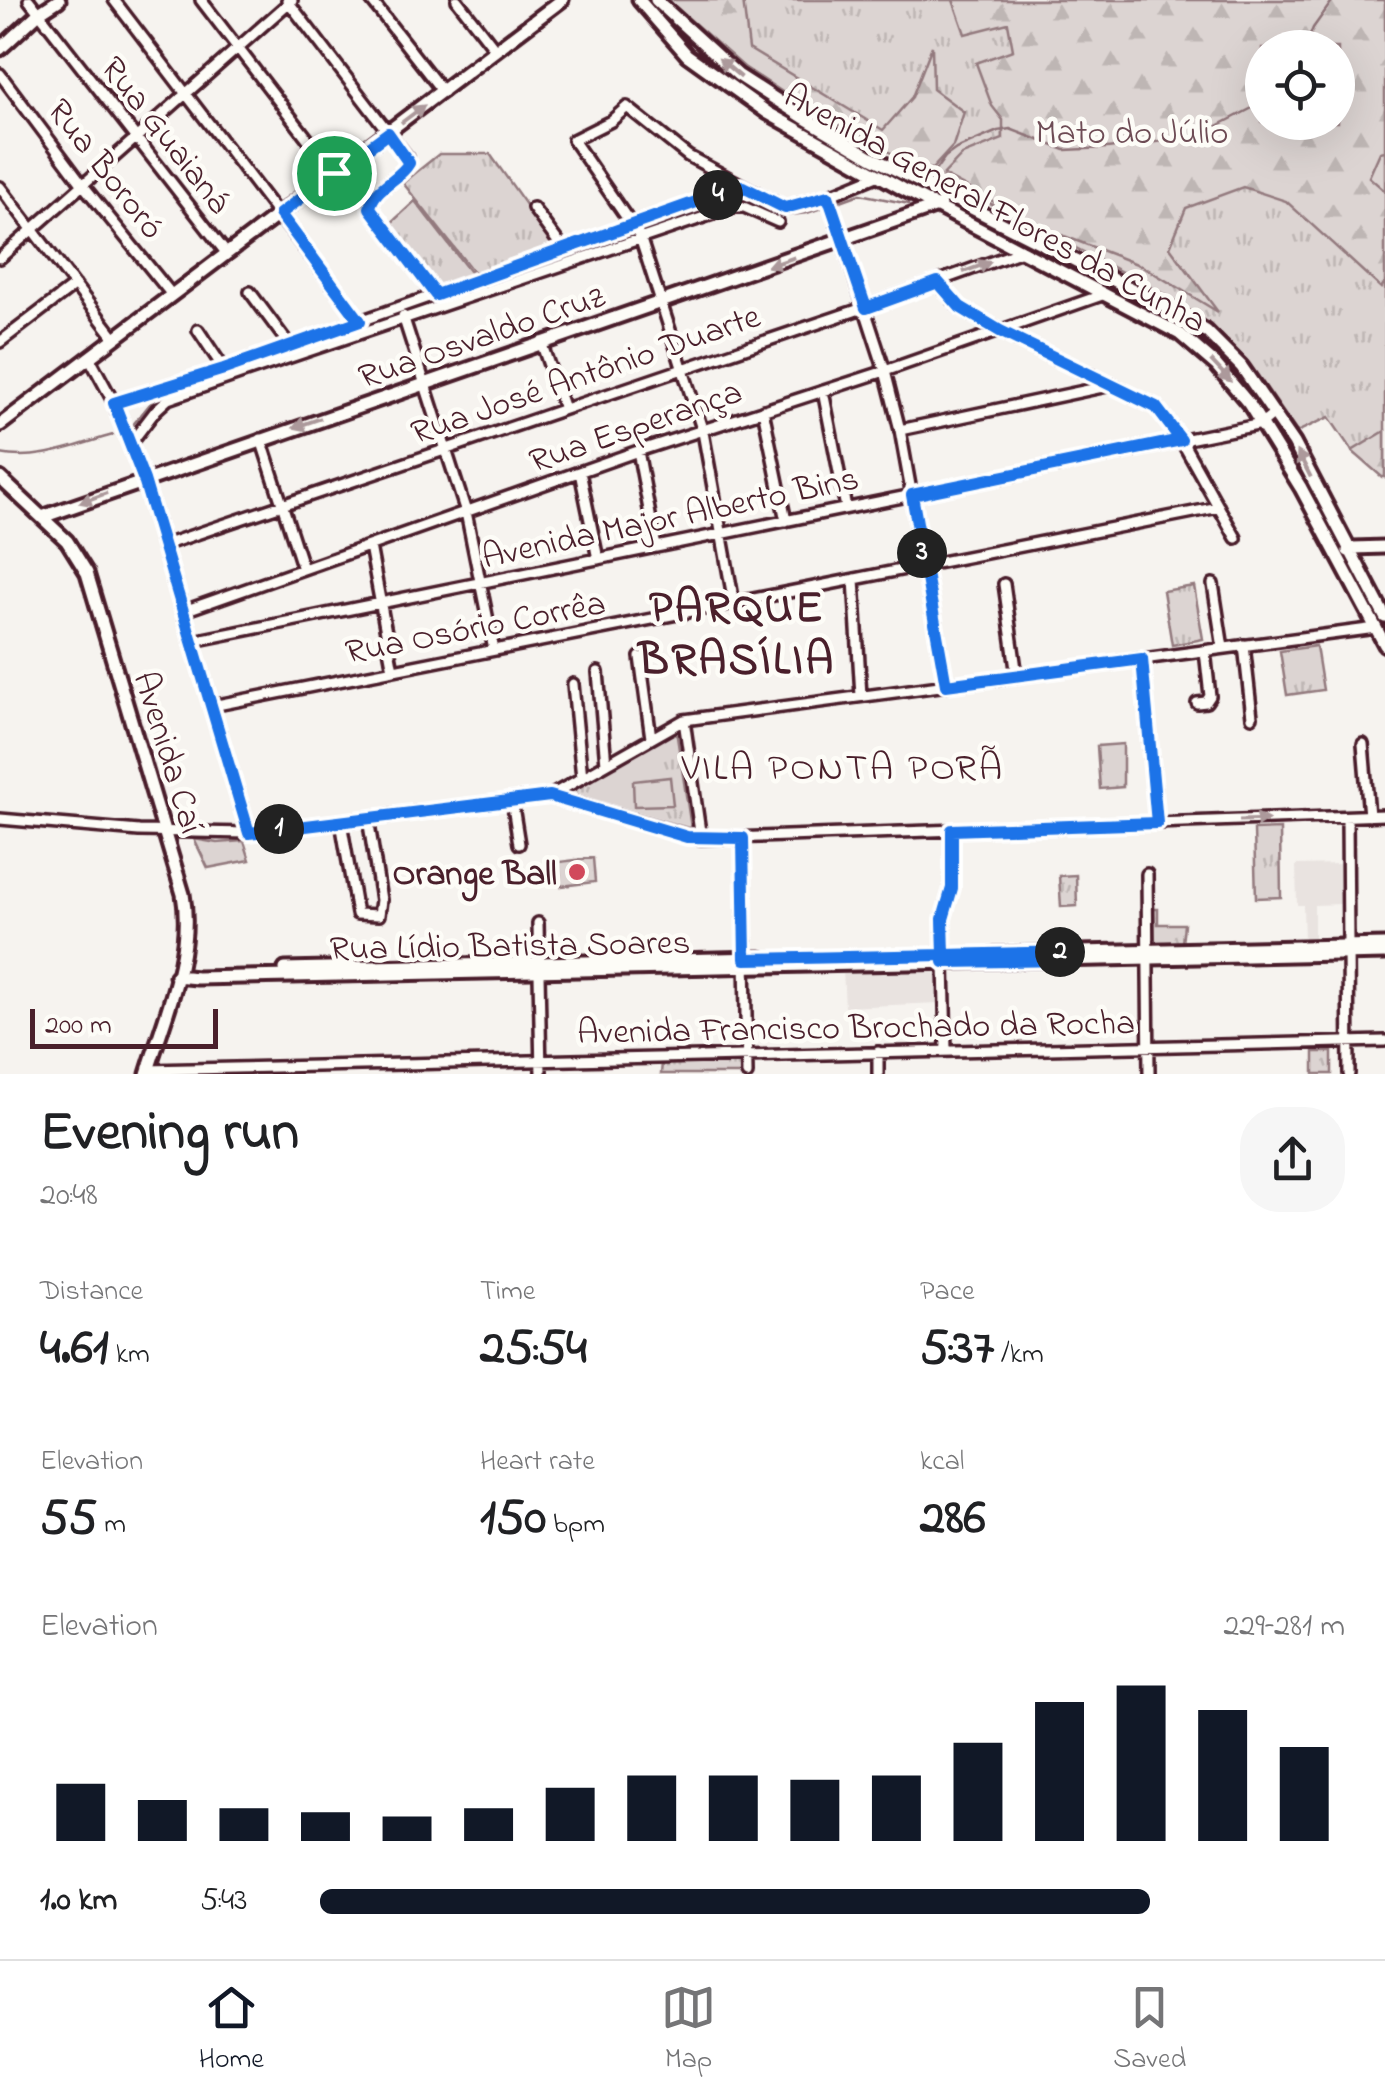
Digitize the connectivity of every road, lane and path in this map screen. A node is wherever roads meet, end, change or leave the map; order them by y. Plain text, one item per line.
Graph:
1 (29, 0) edge
2 (59, 0) edge
3 (114, 0) edge
4 (201, 0) edge
5 (371, 0) edge
6 (457, 0) edge
7 (562, 0) edge
8 (639, 0) edge
9 (656, 0) edge
10 (290, 1) edge
11 (547, 4) edge
12 (39, 14) junction
13 (236, 48) junction
14 (0, 49) edge
15 (495, 49) junction
16 (0, 74) edge
17 (443, 92) junction
18 (186, 94) junction
19 (388, 133) junction
20 (134, 140) junction
21 (871, 157) junction
22 (334, 173) junction
23 (879, 175) junction
24 (83, 185) junction
25 (0, 187) edge
26 (948, 193) junction
27 (745, 196) junction
28 (830, 203) junction
29 (939, 207) junction
30 (533, 208) dead end
31 (280, 214) junction
32 (778, 222) dead end
33 (32, 230) junction
34 (638, 231) junction
35 (842, 241) junction
36 (564, 250) junction
37 (1022, 250) junction
38 (227, 254) junction
39 (0, 258) edge
40 (938, 282) junction
41 (76, 285) junction
42 (250, 292) dead end
43 (1104, 294) junction
44 (436, 295) junction
45 (172, 296) junction
46 (660, 304) junction
47 (866, 308) junction
48 (402, 313) junction
49 (360, 321) junction
50 (198, 330) dead end
51 (1000, 331) junction
52 (115, 338) junction
53 (0, 342) edge
54 (541, 342) junction
55 (290, 346) junction
56 (89, 357) junction
57 (685, 368) junction
58 (224, 369) junction
59 (886, 371) junction
60 (426, 382) junction
61 (1115, 385) junction
62 (823, 391) junction
63 (114, 403) junction
64 (564, 409) junction
65 (763, 410) junction
66 (1274, 414) junction
67 (1262, 424) junction
68 (0, 426) edge
69 (900, 430) junction
70 (702, 432) junction
71 (261, 439) junction
72 (1181, 440) junction
73 (130, 444) junction
74 (448, 449) junction
75 (638, 451) junction
76 (580, 472) junction
77 (0, 478) edge
78 (144, 480) junction
79 (912, 495) junction
80 (283, 505) junction
81 (1219, 507) junction
82 (846, 508) junction
83 (466, 512) junction
84 (42, 517) junction
85 (786, 520) junction
86 (721, 534) junction
87 (1236, 538) dead end
88 (164, 546) junction
89 (370, 546) junction
90 (656, 547) junction
91 (1385, 547) edge
92 (1348, 551) junction
93 (598, 559) junction
94 (1342, 564) junction
95 (924, 565) junction
96 (303, 569) junction
97 (854, 579) junction
98 (480, 583) junction
99 (1004, 584) dead end
100 (1214, 584) dead end
101 (381, 603) junction
102 (734, 603) junction
103 (184, 611) junction
104 (1385, 617) edge
105 (1376, 628) junction
106 (192, 641) junction
107 (1385, 645) edge
108 (1244, 646) junction
109 (1223, 648) junction
110 (494, 650) junction
111 (1205, 650) junction
112 (640, 657) dead end
113 (1142, 659) junction
114 (393, 670) junction
115 (598, 672) dead end
116 (1016, 676) junction
117 (572, 684) dead end
118 (946, 685) junction
119 (860, 696) junction
120 (1197, 703) dead end
121 (212, 706) junction
122 (1252, 717) dead end
123 (684, 720) junction
124 (651, 738) junction
125 (1363, 744) dead end
126 (606, 764) junction
127 (582, 778) junction
128 (550, 796) junction
129 (512, 800) junction
130 (1385, 815) edge
131 (1347, 816) junction
132 (1369, 816) junction
133 (368, 818) junction
134 (0, 819) edge
135 (341, 822) junction
136 (1157, 823) junction
137 (952, 830) junction
138 (165, 831) junction
139 (249, 833) junction
140 (743, 838) junction
141 (701, 839) junction
142 (518, 844) dead end
143 (1147, 874) dead end
144 (538, 923) dead end
145 (1385, 945) edge
146 (1346, 950) junction
147 (1385, 953) edge
148 (1146, 955) junction
149 (944, 958) junction
150 (745, 963) junction
151 (538, 966) junction
152 (177, 972) junction
153 (1385, 1041) edge
154 (1348, 1042) junction
155 (1148, 1048) junction
156 (946, 1050) junction
157 (878, 1052) junction
158 (746, 1055) junction
159 (540, 1060) junction
160 (320, 1069) edge
161 (234, 1070) edge
162 (148, 1072) edge
163 (540, 1074) edge
164 (747, 1074) edge
165 (878, 1074) edge
166 (1148, 1074) edge
167 (1349, 1074) edge

1 - 12 street, Rua Guaianá
2 - 12 main road
3 - 18 street
4 - 13 street
5 - 17 street
6 - 15 street
7 - 11 main road
8 - 23 main road, Avenida General Flores da Cunha
21 -> 9 main road, Avenida General Flores da Cunha
10 - 13 street
10 - 19 street
11 - 15 main road
12 - 14 main road
12 - 20 street, Rua Guaianá
13 - 18 street
13 - 22 street
15 - 17 main road
16 - 24 street, Rua Bororó
19 -> 17 main road
18 - 20 street
18 - 31 street
19 - 22 main road
19 - 44 street
20 - 24 street
20 - 38 street, Rua Guaianá
21 - 23 main road
21 - 26 main road, Avenida General Flores da Cunha
22 - 31 main road
23 - 28 street
23 - 29 main road, Avenida General Flores da Cunha
24 - 33 street
24 - 45 street, Rua Bororó
25 - 33 street
26 - 29 main road
26 - 66 main road, Avenida General Flores da Cunha
27 - 28 street
27 - 32 street
27 - 34 street
27 - 34 street
27 - 34 street
28 - 35 street
29 - 35 main road, Rua Osvaldo Cruz
29 - 37 main road, Avenida General Flores da Cunha
30 - 36 street
31 - 38 main road
31 - 49 street
33 - 39 street
33 - 41 street
34 - 36 street
34 - 46 street
34 - 48 street
35 -> 46 main road, Rua Osvaldo Cruz
35 - 47 street
36 - 44 street
40 -> 37 street, Rua José Antônio Duarte
37 - 43 main road, Avenida General Flores da Cunha
38 - 45 main road
40 - 47 street, Rua José Antônio Duarte
40 - 51 street
41 - 52 street
41 - 53 street
42 - 55 street
43 - 51 street, Rua Esperança
43 -> 67 main road, Avenida General Flores da Cunha
44 - 48 street
45 - 52 main road
46 - 54 main road, Rua Osvaldo Cruz
46 - 57 street
47 - 57 street, Rua José Antônio Duarte
47 - 59 street
48 - 49 street
48 - 60 street
48 - 73 street
49 - 55 street
50 - 58 street
51 - 59 street, Rua Esperança
51 - 61 street
52 - 56 main road
54 - 60 main road, Rua Osvaldo Cruz
54 - 64 street
55 - 58 street
56 - 63 street
56 - 68 main road
57 - 64 street, Rua José Antônio Duarte
57 - 70 street
58 - 63 street
59 - 62 street, Rua Esperança
59 - 69 street
60 -> 71 main road, Rua Osvaldo Cruz
60 - 74 street
61 - 69 street
61 - 72 street
62 - 65 street, Rua Esperança
62 - 82 street
63 - 73 street
64 - 74 street, Rua José Antônio Duarte
65 - 70 street, Rua Esperança
65 - 85 street
66 - 67 street, Avenida Major Alberto Bins
92 -> 66 main road, Avenida General Flores da Cunha
67 - 72 street, Avenida Major Alberto Bins
67 - 94 main road, Avenida General Flores da Cunha
69 - 79 street
70 - 75 street, Rua Esperança
70 - 86 street
71 - 78 main road, Rua Osvaldo Cruz
71 - 80 street
72 - 79 street, Avenida Major Alberto Bins
72 - 81 street
73 - 78 street
74 - 80 street, Rua José Antônio Duarte
74 - 83 street
75 - 76 street, Rua Esperança
75 - 90 street
76 - 83 street, Rua Esperança
76 - 93 street
77 - 84 main road, Avenida Caí
78 -> 84 main road, Rua Osvaldo Cruz
78 - 88 street
79 - 82 street, Avenida Major Alberto Bins
79 - 95 street
80 - 88 street, Rua José Antônio Duarte
80 - 96 street
81 - 87 street
81 - 95 street, Rua Osório Corrêa
82 - 85 street, Avenida Major Alberto Bins
83 - 89 street, Rua Esperança
83 - 98 street
84 - 138 main road, Avenida Caí
85 - 86 street, Avenida Major Alberto Bins
86 - 90 street, Avenida Major Alberto Bins
86 - 102 street
88 - 103 street
89 - 96 street, Rua Esperança
89 - 101 street
90 - 93 street, Avenida Major Alberto Bins
91 - 92 main road
92 - 94 main road
92 - 104 main road, Avenida General Flores da Cunha
93 - 98 street, Avenida Major Alberto Bins
94 - 105 main road, Avenida General Flores da Cunha
95 - 97 street, Rua Osório Corrêa
95 - 118 street
96 - 103 street, Rua Esperança
97 - 102 street, Rua Osório Corrêa
97 - 119 street
98 - 101 street, Avenida Major Alberto Bins
98 - 110 street
99 - 116 street
100 - 109 street
101 - 106 street, Avenida Major Alberto Bins
101 - 114 street
102 - 110 street, Rua Osório Corrêa
103 - 106 street
105 - 107 main road, Avenida General Flores da Cunha
105 - 108 street
106 - 121 street
108 - 109 street
108 - 122 street
109 - 111 street
110 - 114 street, Rua Osório Corrêa
111 - 113 street
111 - 120 street
112 - 124 street
113 - 116 street
113 - 136 street
114 - 121 street, Rua Osório Corrêa
115 - 126 street
116 - 118 street
117 - 127 street
118 - 119 street
119 - 123 street
121 - 139 street
123 - 124 street
123 - 141 street
124 - 126 street
125 - 132 street
126 - 127 street
127 - 128 street
128 - 129 street
128 - 141 street
129 - 133 street
129 - 142 street
130 - 132 street
131 - 132 street
136 -> 131 street
131 - 146 street
133 - 135 street
133 - 135 street
134 - 138 street
135 - 139 street
136 - 137 street
137 - 140 street
137 - 149 street
138 - 139 street
138 - 152 main road, Avenida Caí
140 - 141 street
140 - 150 street
143 - 148 street
144 - 151 street
145 - 146 main road, Rua Lídio Batista Soares
146 - 147 main road, Rua Lídio Batista Soares
146 - 148 main road, Rua Lídio Batista Soares
146 - 154 street
148 - 149 main road, Rua Lídio Batista Soares
148 - 155 street
149 - 150 main road, Rua Lídio Batista Soares
149 - 156 street
150 - 151 main road, Rua Lídio Batista Soares
150 - 158 street
151 - 152 main road, Rua Lídio Batista Soares
151 - 159 street
152 - 162 main road, Avenida Caí
153 - 154 street, Avenida Francisco Brochado da Rocha
154 - 155 street, Avenida Francisco Brochado da Rocha
154 - 167 street
155 - 156 street, Avenida Francisco Brochado da Rocha
155 - 166 street
156 - 157 street, Avenida Francisco Brochado da Rocha
157 - 158 street, Avenida Francisco Brochado da Rocha
157 - 165 street
158 - 159 street, Avenida Francisco Brochado da Rocha
158 - 164 street
159 - 160 street, Avenida Francisco Brochado da Rocha
159 - 163 street
160 - 161 street, Avenida Francisco Brochado da Rocha
161 - 162 street, Avenida Francisco Brochado da Rocha

